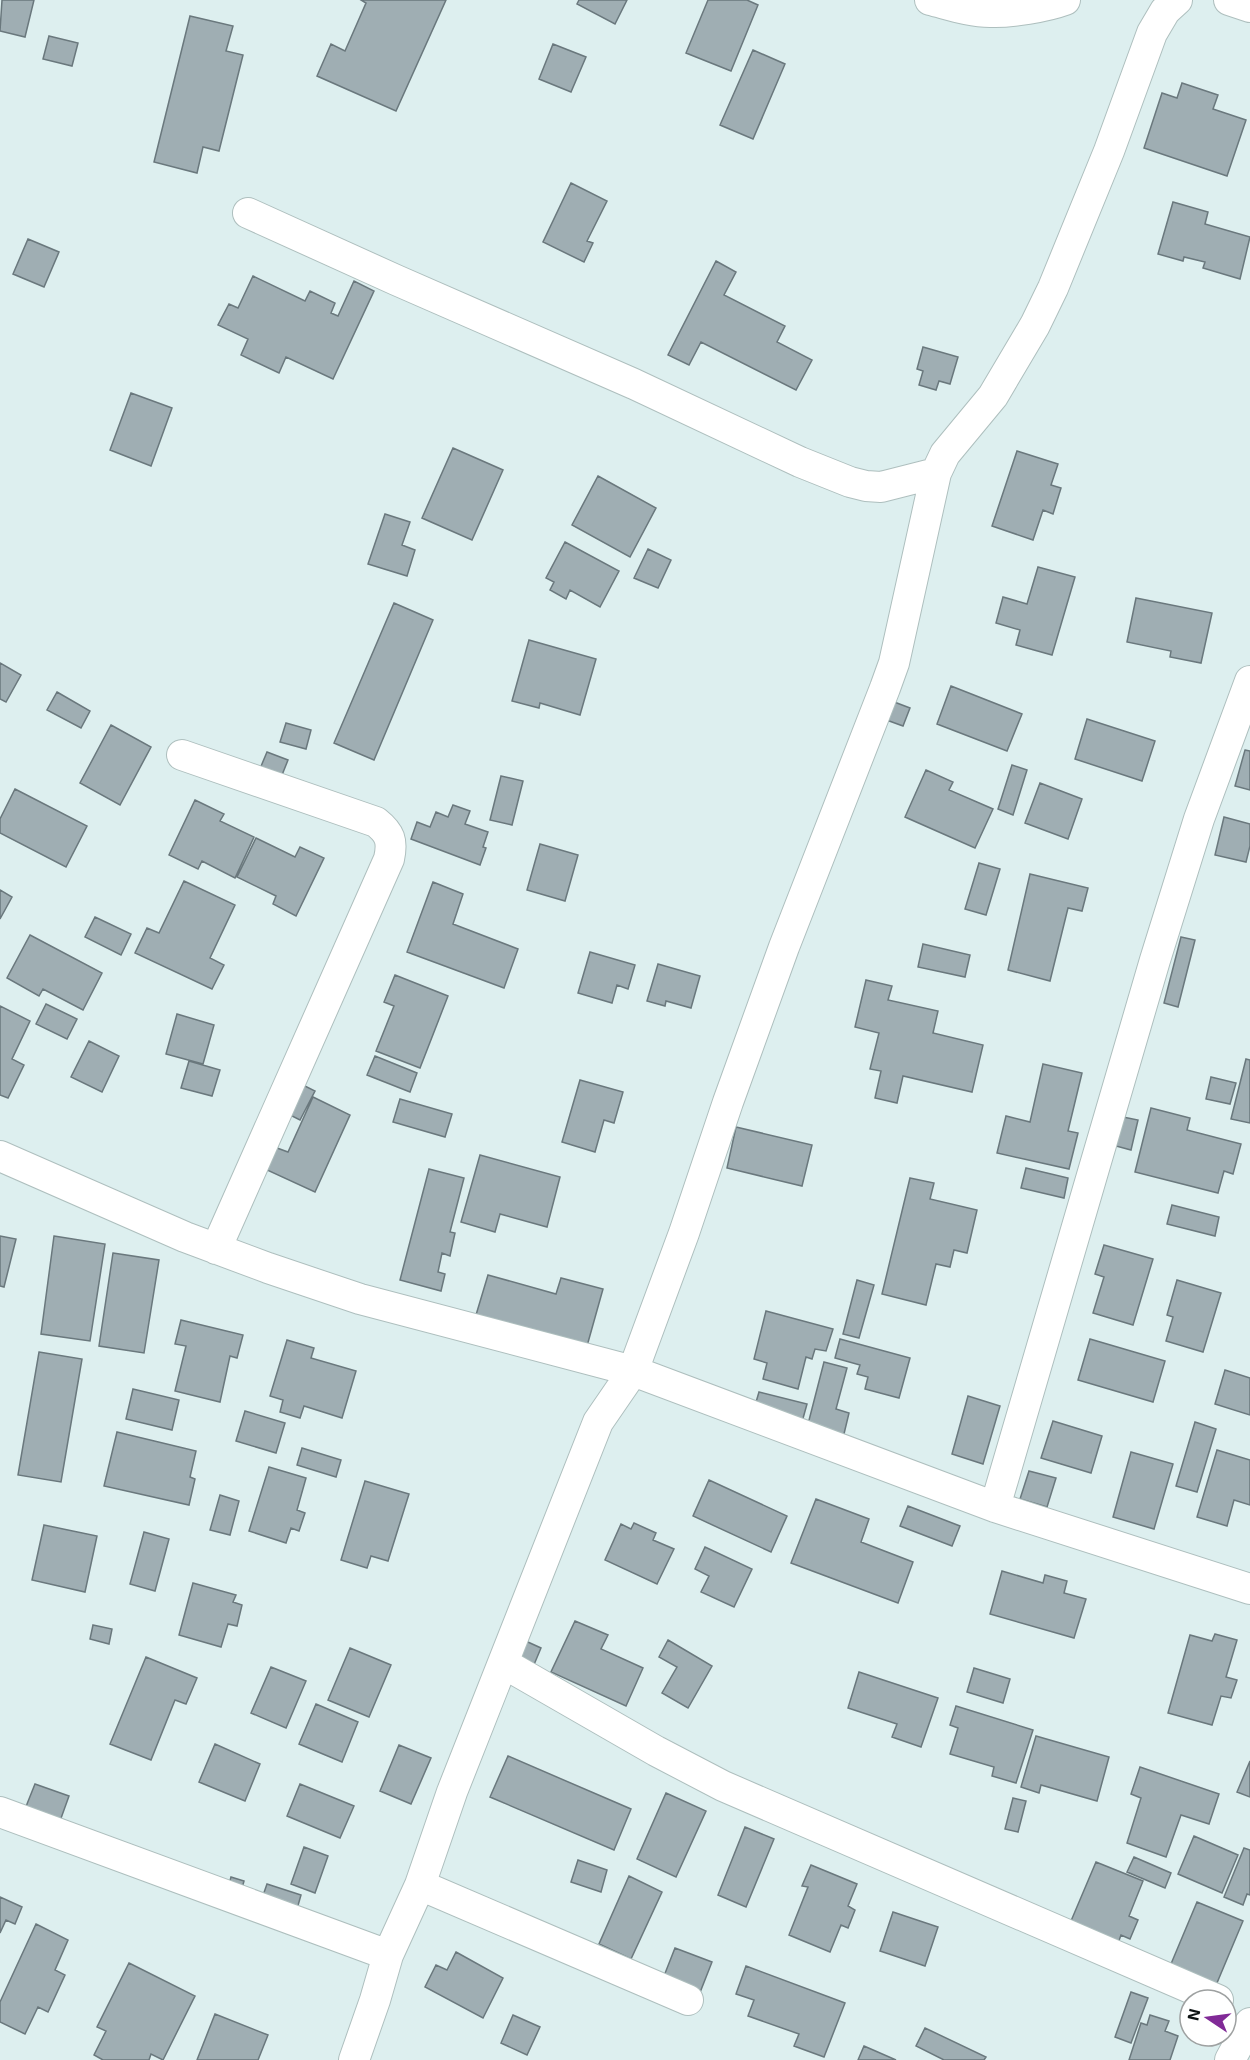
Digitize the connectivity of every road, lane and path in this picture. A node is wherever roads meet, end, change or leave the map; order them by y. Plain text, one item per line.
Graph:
1 (930, 0) edge
2 (1065, 0) edge
3 (1177, 0) edge
4 (1230, 0) edge
5 (1020, 4) edge
6 (1250, 7) edge
7 (248, 213) dead end
8 (936, 473) junction
9 (1250, 681) edge
10 (182, 755) dead end
11 (0, 1156) edge
12 (216, 1249) junction
13 (633, 1371) junction
14 (995, 1507) junction
15 (1250, 1589) edge
16 (502, 1663) junction
17 (0, 1812) edge
18 (420, 1885) junction
19 (388, 1954) junction
20 (1190, 1988) edge
21 (688, 2001) dead end
22 (1250, 2023) edge
23 (354, 2060) edge
24 (1230, 2060) edge

1 - 5 street
2 - 5 street
3 - 8 street
4 - 6 street
7 - 8 street
8 - 13 street
9 - 14 street
10 - 12 street
11 - 12 street
12 - 13 street
13 - 14 street
13 - 16 street
14 - 15 street
16 - 18 street
16 - 20 street
17 - 19 street
18 - 19 street
18 - 21 street
19 - 23 street
22 - 24 street

